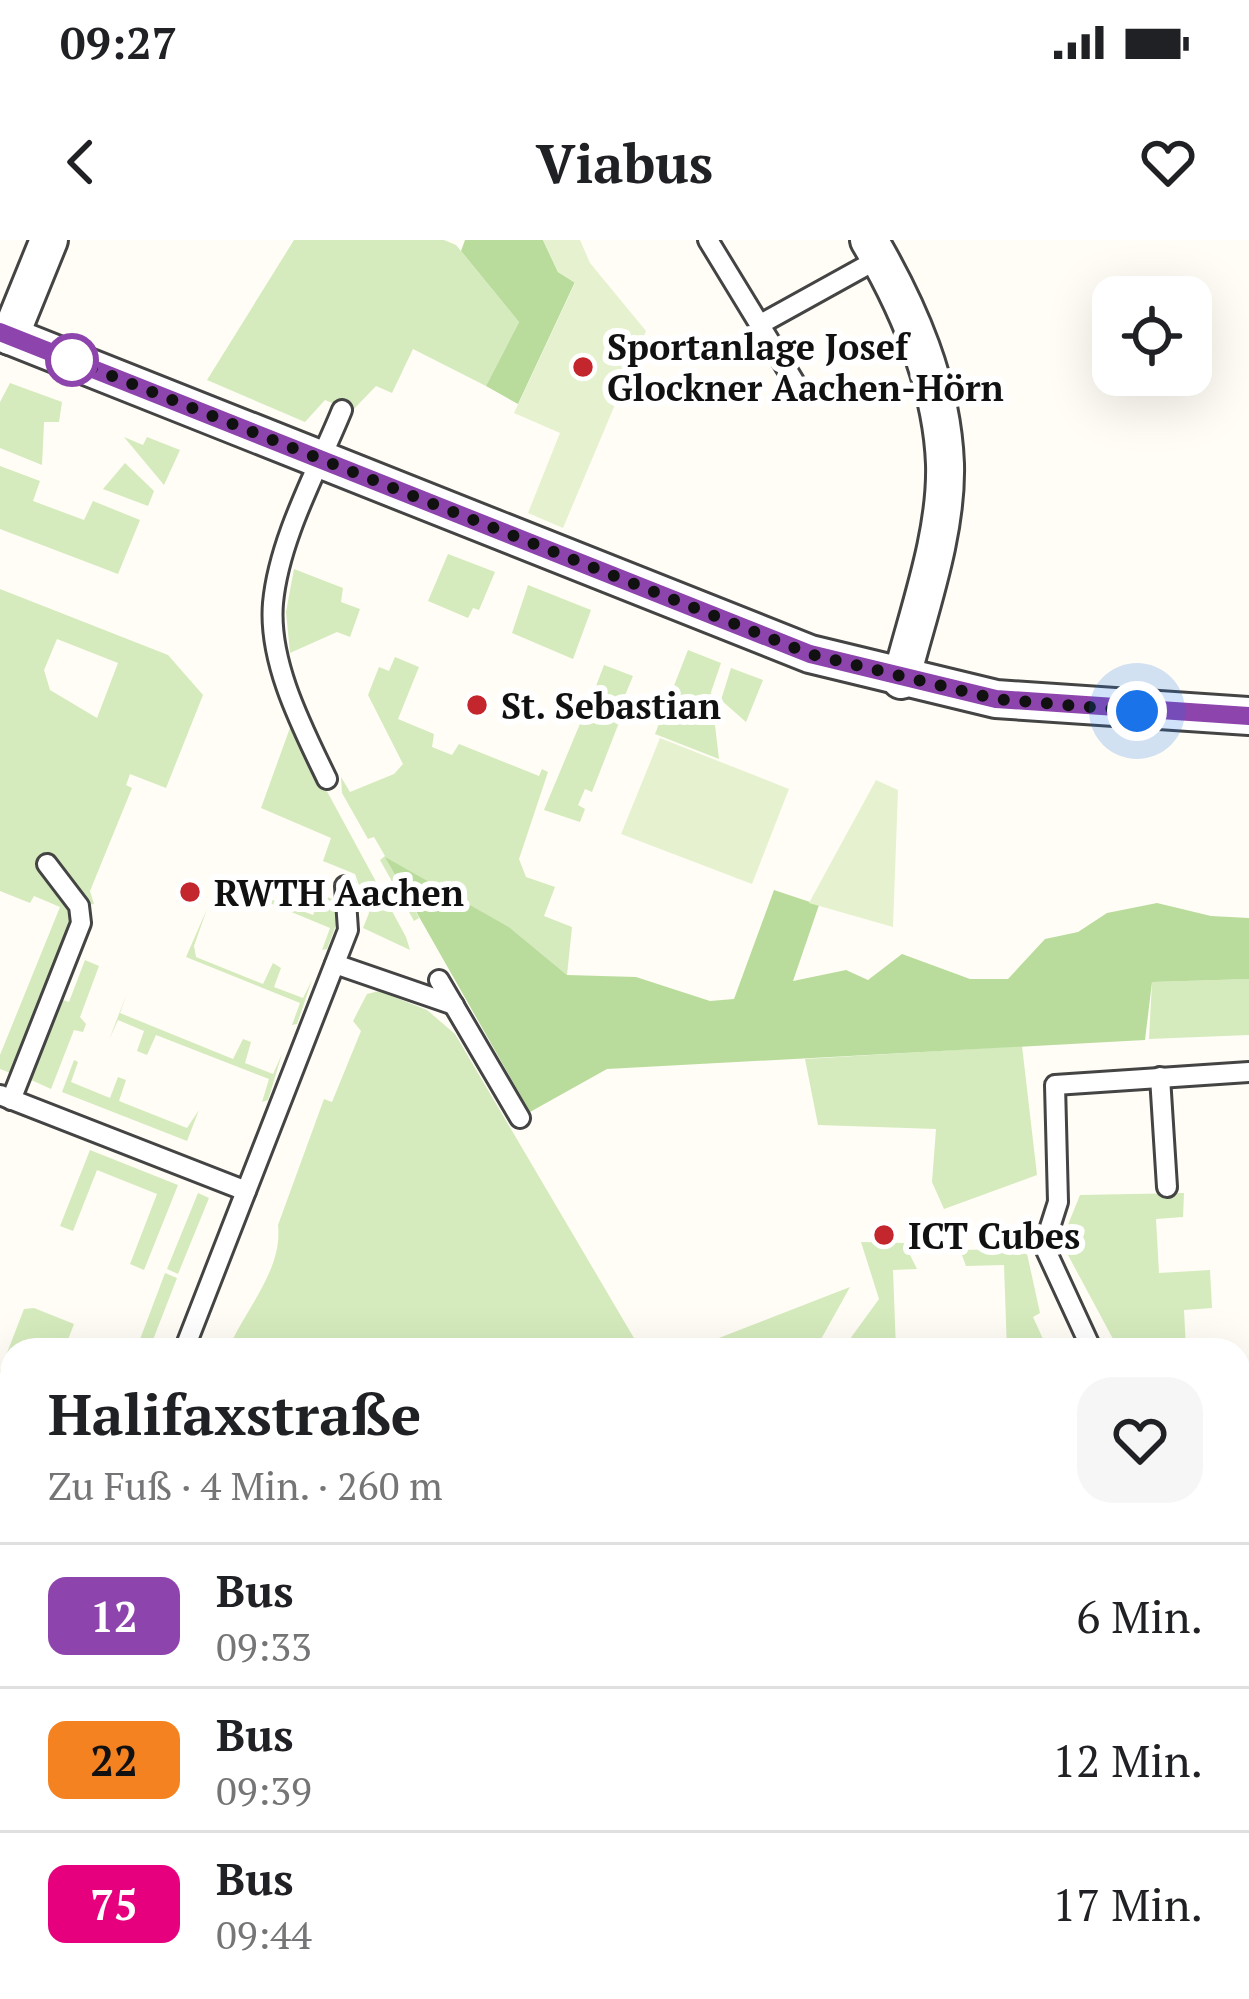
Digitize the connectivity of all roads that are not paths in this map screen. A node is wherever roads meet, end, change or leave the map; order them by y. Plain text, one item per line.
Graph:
1 (49, 240) edge
2 (708, 240) edge
3 (874, 249) edge
4 (759, 326) junction
5 (5, 334) edge
6 (800, 391) dead end
7 (343, 410) dead end
8 (322, 459) junction
9 (901, 680) junction
10 (1249, 716) edge
11 (327, 779) dead end
12 (47, 864) dead end
13 (345, 886) dead end
14 (335, 964) junction
15 (439, 980) dead end
16 (454, 1005) junction
17 (1249, 1072) edge
18 (1160, 1078) junction
19 (6, 1097) edge
20 (520, 1118) dead end
21 (1167, 1187) dead end
22 (246, 1191) junction
23 (189, 1338) edge
24 (1086, 1338) edge

1 - 5 street
2 - 4 lane
3 - 4 lane
3 - 9 street
4 - 6 lane
5 - 8 street
7 - 8 lane
8 - 9 street
8 - 11 lane
9 - 10 street
12 - 19 lane
13 - 14 lane
14 - 16 lane
14 - 22 lane
15 - 16 lane
16 - 20 lane
17 - 18 lane
18 - 21 lane
18 - 24 lane
19 - 22 lane
22 - 23 lane

